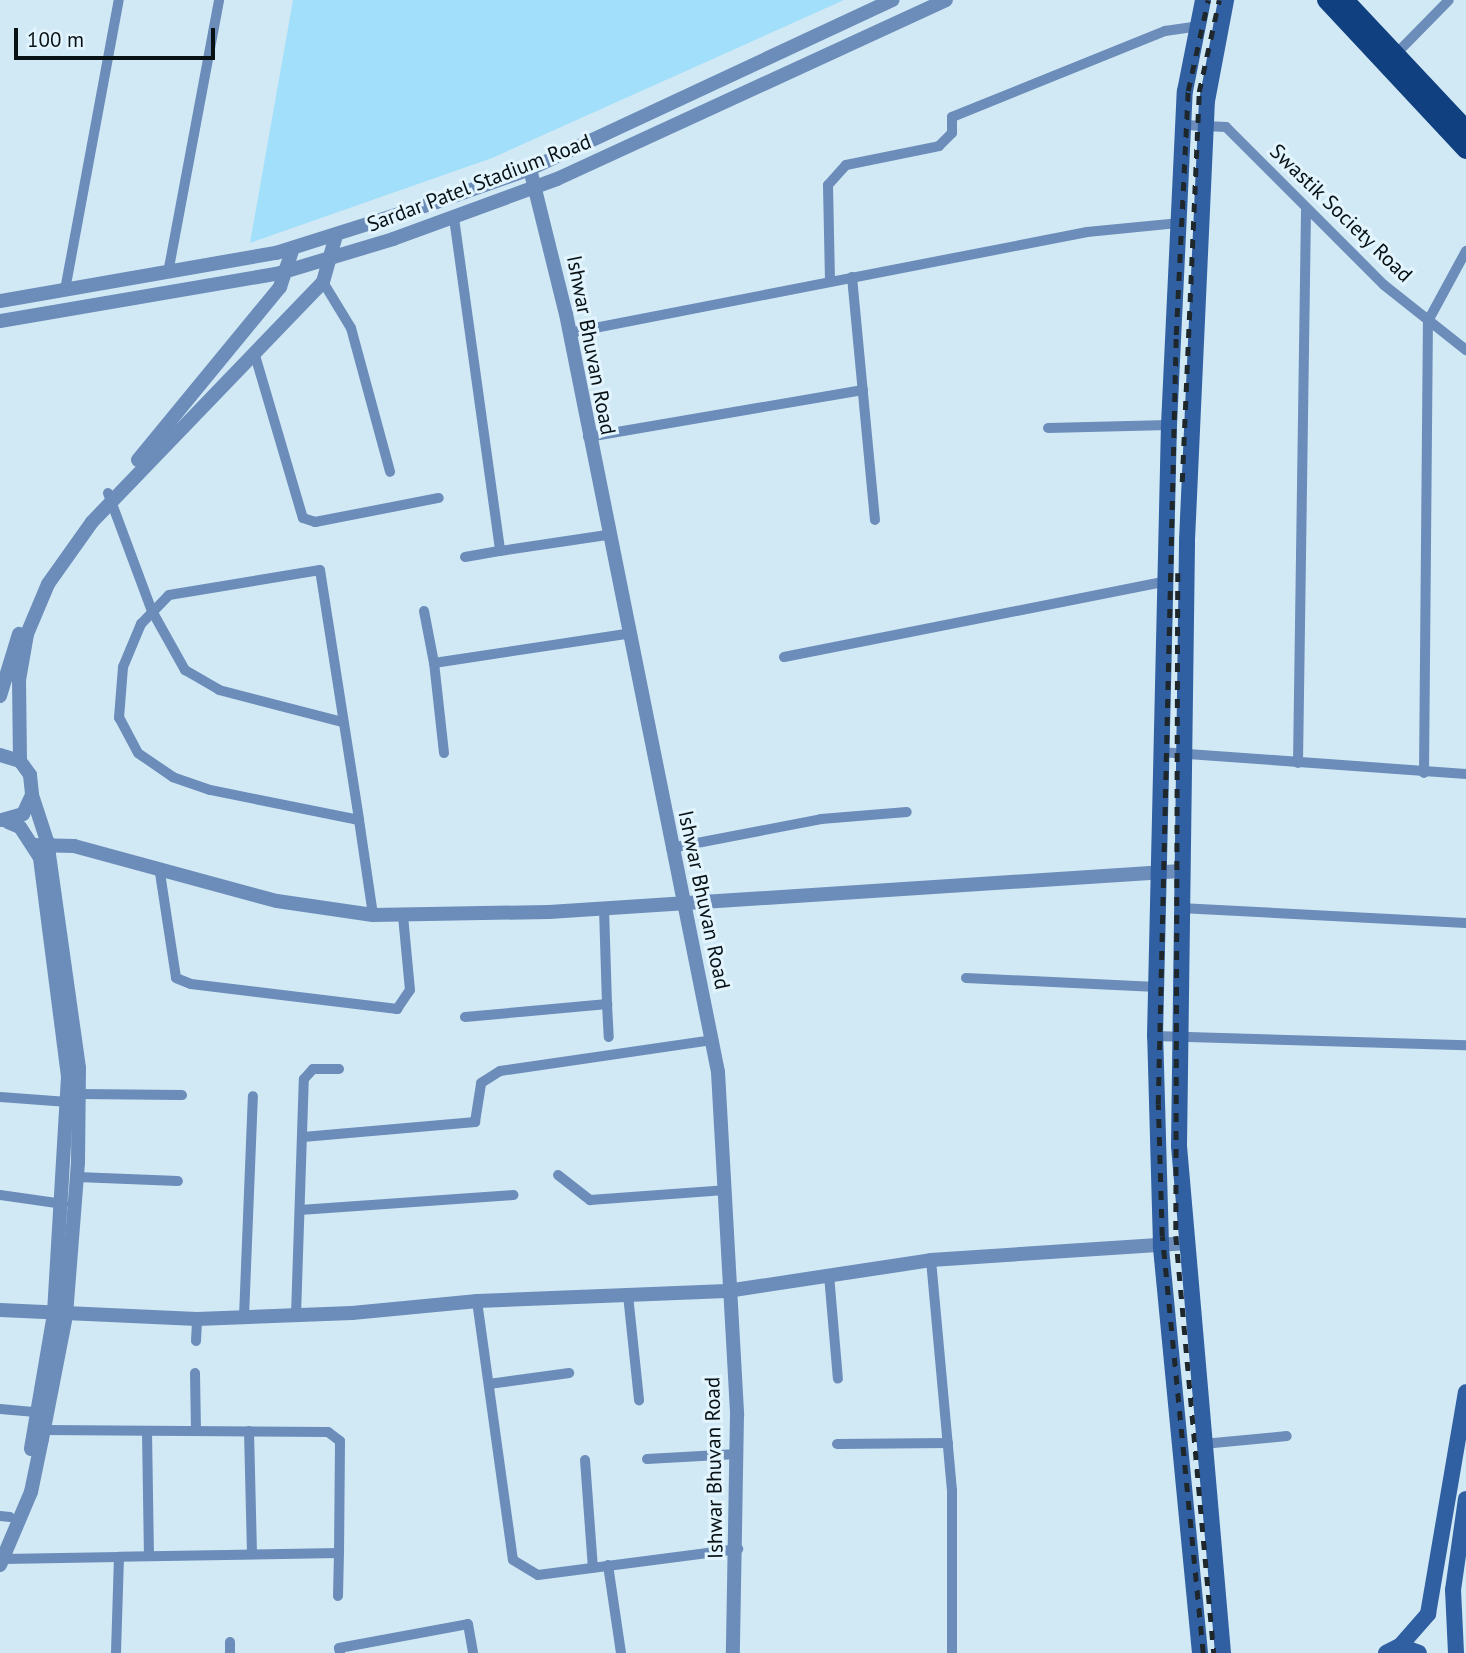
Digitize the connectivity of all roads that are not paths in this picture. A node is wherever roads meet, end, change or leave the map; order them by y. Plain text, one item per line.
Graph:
1 (119, 0) edge
2 (219, 0) edge
3 (892, 0) edge
4 (947, 0) edge
5 (1203, 0) edge
6 (1226, 0) edge
7 (1326, 0) edge
8 (1345, 0) edge
9 (1449, 0) edge
10 (1195, 27) junction
11 (1394, 56) junction
12 (1206, 123) junction
13 (1184, 125) junction
14 (1466, 129) edge
15 (1466, 150) edge
16 (530, 169) junction
17 (538, 186) junction
18 (1306, 211) junction
19 (454, 218) junction
20 (1178, 223) junction
21 (336, 235) junction
22 (293, 248) junction
23 (1466, 251) edge
24 (334, 258) junction
25 (288, 271) junction
26 (168, 272) junction
27 (258, 277) junction
28 (852, 277) junction
29 (830, 281) junction
30 (323, 282) junction
31 (65, 290) junction
32 (0, 301) edge
33 (265, 307) junction
34 (0, 321) edge
35 (1427, 321) junction
36 (569, 333) junction
37 (1466, 350) edge
38 (254, 352) junction
39 (1172, 359) junction
40 (1195, 361) junction
41 (863, 390) junction
42 (1168, 425) junction
43 (1048, 428) dead end
44 (588, 437) junction
45 (390, 471) dead end
46 (111, 496) junction
47 (439, 498) dead end
48 (876, 520) dead end
49 (607, 535) junction
50 (500, 551) junction
51 (465, 557) dead end
52 (1163, 582) junction
53 (152, 611) junction
54 (424, 611) dead end
55 (626, 634) junction
56 (784, 657) dead end
57 (434, 663) junction
58 (0, 696) edge
59 (343, 722) junction
60 (444, 752) dead end
61 (1160, 752) junction
62 (1183, 752) junction
63 (0, 755) edge
64 (20, 761) junction
65 (1298, 763) junction
66 (1424, 772) junction
67 (1466, 774) edge
68 (32, 795) junction
69 (907, 812) dead end
70 (359, 820) junction
71 (4, 821) edge
72 (41, 843) junction
73 (671, 848) junction
74 (1158, 870) junction
75 (1181, 871) junction
76 (160, 873) junction
77 (685, 901) junction
78 (604, 908) junction
79 (1180, 908) junction
80 (373, 915) junction
81 (403, 916) junction
82 (1466, 923) edge
83 (966, 978) dead end
84 (1157, 987) junction
85 (607, 1004) junction
86 (465, 1017) dead end
87 (1156, 1036) junction
88 (609, 1037) dead end
89 (1180, 1037) junction
90 (712, 1040) junction
91 (1466, 1045) edge
92 (339, 1069) dead end
93 (182, 1095) dead end
94 (253, 1096) dead end
95 (0, 1097) edge
96 (73, 1098) junction
97 (303, 1137) junction
98 (558, 1175) dead end
99 (77, 1177) junction
100 (178, 1181) dead end
101 (725, 1190) junction
102 (0, 1195) edge
103 (513, 1195) dead end
104 (63, 1204) junction
105 (300, 1210) junction
106 (1184, 1243) junction
107 (1161, 1245) junction
108 (931, 1259) junction
109 (829, 1275) junction
110 (727, 1291) junction
111 (628, 1295) junction
112 (477, 1301) junction
113 (0, 1310) edge
114 (60, 1315) junction
115 (296, 1315) junction
116 (244, 1317) junction
117 (197, 1319) junction
118 (196, 1341) dead end
119 (195, 1373) dead end
120 (569, 1373) dead end
121 (838, 1379) dead end
122 (489, 1384) junction
123 (1466, 1392) edge
124 (639, 1400) dead end
125 (0, 1409) edge
126 (36, 1412) junction
127 (44, 1430) junction
128 (147, 1431) junction
129 (196, 1431) junction
130 (249, 1431) junction
131 (1287, 1436) dead end
132 (948, 1443) junction
133 (837, 1444) dead end
134 (1203, 1444) junction
135 (737, 1454) junction
136 (647, 1459) dead end
137 (585, 1460) dead end
138 (1466, 1499) edge
139 (5, 1517) edge
140 (0, 1543) edge
141 (738, 1549) junction
142 (339, 1553) junction
143 (252, 1554) junction
144 (149, 1556) junction
145 (119, 1557) junction
146 (2, 1562) edge
147 (608, 1565) junction
148 (593, 1568) junction
149 (338, 1596) dead end
150 (1393, 1650) edge
151 (116, 1653) edge
152 (340, 1653) edge
153 (473, 1653) edge
154 (621, 1653) edge
155 (733, 1653) edge
156 (952, 1653) edge
157 (1200, 1653) edge
158 (1223, 1653) edge
159 (1419, 1653) edge
160 (1456, 1653) edge

1 - 31 street
2 - 26 street
3 - 16 street, Sardar Patel Stadium Road
4 - 17 street, Sardar Patel Stadium Road
5 - 10 main road
6 - 12 main road
7 - 15 main road
8 - 11 main road
9 - 11 street
10 - 13 main road
10 - 29 street
11 - 14 main road
12 - 13 street
12 - 18 street, Swastik Society Road
12 - 40 main road
13 - 20 main road
16 - 17 street, Ishwar Bhuvan Road
16 - 21 street, Sardar Patel Stadium Road
17 - 19 street, Sardar Patel Stadium Road
17 - 36 street, Ishwar Bhuvan Road
18 - 35 street, Swastik Society Road
18 - 65 street
19 - 24 street, Sardar Patel Stadium Road
19 - 50 street
20 - 28 street
20 - 39 main road
21 - 22 street, Sardar Patel Stadium Road
21 - 24 street
22 - 25 street
22 - 26 street, Sardar Patel Stadium Road
23 - 35 street
24 - 25 street, Sardar Patel Stadium Road
24 - 30 street
25 - 27 street, Sardar Patel Stadium Road
25 - 33 street
26 - 31 street, Sardar Patel Stadium Road
27 - 33 street
27 - 34 street, Sardar Patel Stadium Road
28 - 29 street
28 - 41 street
29 - 36 street
30 - 38 street
30 - 45 street
31 - 32 street, Sardar Patel Stadium Road
33 - 46 street
35 - 37 street, Swastik Society Road
35 - 66 street
36 - 44 street, Ishwar Bhuvan Road
38 - 46 street
38 - 47 street
39 - 40 main road
39 - 42 main road
40 - 62 main road
41 - 44 street
41 - 48 street
42 - 43 street
42 - 52 main road
44 - 49 street, Ishwar Bhuvan Road
46 - 53 street
46 - 58 street
46 - 64 street
49 - 50 street
49 - 55 street, Ishwar Bhuvan Road
50 - 51 street
52 - 56 street
52 - 61 main road
53 - 59 street
53 - 59 street
53 - 70 street
54 - 57 street
55 - 57 street
55 - 73 street, Ishwar Bhuvan Road
57 - 60 street
59 - 70 street
61 - 62 street
61 - 74 main road
62 - 65 street
62 - 75 main road
63 - 64 street
64 - 68 street
65 - 66 street
66 - 67 street
68 - 71 street
68 - 72 street
69 - 73 street
70 - 80 street
71 - 72 street
72 - 76 street
72 - 96 street
73 - 77 street, Ishwar Bhuvan Road
74 - 75 street
74 - 77 street
74 - 84 main road
75 - 79 main road
76 - 80 street
76 - 81 street
77 - 78 street
77 - 90 street, Ishwar Bhuvan Road
78 - 81 street
78 - 85 street
79 - 82 street
79 - 89 main road
80 - 81 street
83 - 84 street
84 - 87 main road
85 - 86 street
85 - 88 street
87 - 89 street
87 - 107 main road
89 - 91 street
89 - 106 main road
90 - 97 street
90 - 101 street, Ishwar Bhuvan Road
92 - 97 street
93 - 96 street
94 - 116 street
95 - 96 street
96 - 99 street
96 - 104 street
97 - 105 street
98 - 101 street
99 - 100 street
99 - 114 street
101 - 110 street, Ishwar Bhuvan Road
102 - 104 street
103 - 105 street
104 - 114 street
105 - 115 street
106 - 107 street
106 - 134 main road
107 - 108 street
107 - 157 main road
108 - 109 street
108 - 132 street
109 - 110 street
109 - 121 street
110 - 111 street
110 - 135 street, Ishwar Bhuvan Road
111 - 112 street
111 - 124 street
112 - 115 street
112 - 122 street
113 - 114 street
114 - 117 street
114 - 126 street
114 - 127 street
115 - 116 street
116 - 117 street
117 - 118 street
119 - 129 street
120 - 122 street
122 - 148 street
123 - 150 main road
125 - 126 street
126 - 139 street
127 - 128 street
127 - 146 street
128 - 129 street
128 - 144 street
129 - 130 street
130 - 142 street
130 - 143 street
131 - 134 street
132 - 133 street
132 - 156 street
134 - 158 main road
135 - 136 street
135 - 141 street, Ishwar Bhuvan Road
137 - 148 street
138 - 160 main road
139 - 140 street
141 - 147 street
141 - 155 street, Ishwar Bhuvan Road
142 - 143 street
142 - 149 street
143 - 144 street
144 - 145 street
145 - 146 street
145 - 151 street
147 - 148 street
147 - 154 street
150 - 159 main road
152 - 153 street

